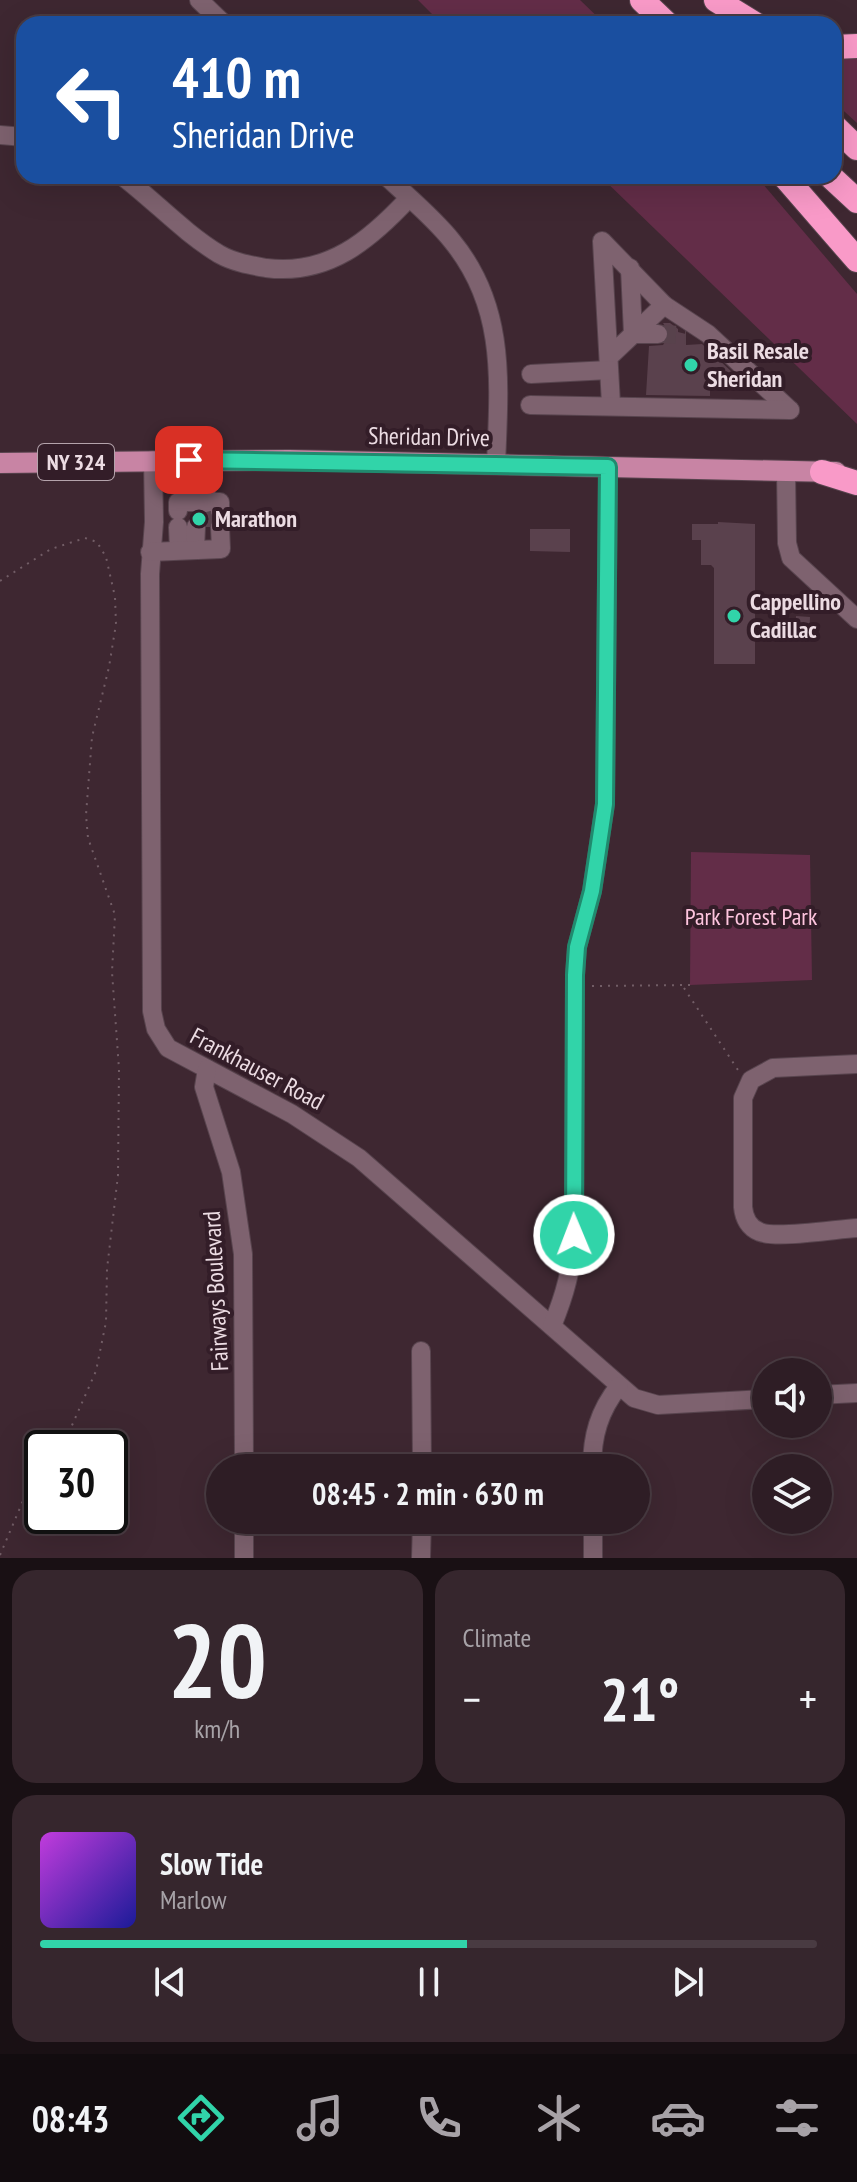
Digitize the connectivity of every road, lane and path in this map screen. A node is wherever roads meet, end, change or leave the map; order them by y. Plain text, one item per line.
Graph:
1 (199, 0) edge
2 (633, 0) edge
3 (642, 0) edge
4 (702, 0) edge
5 (716, 0) edge
6 (216, 16) edge
7 (647, 16) edge
8 (659, 16) edge
9 (719, 16) edge
10 (742, 16) edge
11 (842, 134) edge
12 (857, 148) edge
13 (132, 184) edge
14 (394, 184) edge
15 (791, 184) edge
16 (839, 184) edge
17 (409, 198) junction
18 (857, 201) edge
19 (857, 260) edge
20 (630, 268) junction
21 (664, 305) junction
22 (633, 334) junction
23 (658, 334) tunnel mouth
24 (708, 334) junction
25 (686, 335) tunnel mouth
26 (609, 364) junction
27 (531, 374) dead end
28 (611, 404) junction
29 (530, 405) dead end
30 (153, 460) junction
31 (207, 460) junction
32 (0, 463) edge
33 (496, 465) junction
34 (608, 467) junction
35 (786, 471) junction
36 (822, 472) junction
37 (857, 472) edge
38 (857, 483) edge
39 (202, 514) junction
40 (195, 549) junction
41 (150, 552) junction
42 (0, 581) edge
43 (857, 619) edge
44 (690, 985) dead end
45 (589, 986) dead end
46 (683, 987) junction
47 (857, 1064) edge
48 (207, 1069) junction
49 (738, 1070) dead end
50 (857, 1228) edge
51 (552, 1326) junction
52 (421, 1351) dead end
53 (619, 1386) junction
54 (857, 1393) edge
55 (832, 1394) edge
56 (752, 1400) edge
57 (70, 1430) edge
58 (244, 1454) edge
59 (422, 1454) edge
60 (593, 1454) edge
61 (24, 1498) edge
62 (244, 1534) edge
63 (422, 1534) edge
64 (593, 1534) edge
65 (0, 1555) edge
66 (244, 1558) edge
67 (421, 1558) edge
68 (593, 1558) edge

1 - 6 street
2 - 7 highway
3 - 8 highway
4 - 9 highway
5 - 10 highway
11 - 12 highway
13 - 17 street
14 - 17 street
15 - 19 highway
16 - 18 highway
17 - 33 street
20 - 21 street
20 - 22 street
20 - 26 street
21 - 22 street
21 - 24 street
22 - 23 street
22 - 26 street
24 - 25 street
24 - 28 street
26 - 27 street
26 - 28 street
28 - 29 street
30 - 31 main road, Sheridan Drive / NY 324
30 - 32 main road, Sheridan Drive / NY 324
30 - 41 street, Frankhauser Road
31 - 33 main road, Sheridan Drive / NY 324
31 - 39 street
33 - 34 main road, Sheridan Drive / NY 324
34 - 35 main road, Sheridan Drive / NY 324
34 - 51 street
35 - 36 main road, Sheridan Drive / NY 324
35 - 43 street
36 - 37 main road, Sheridan Drive / NY 324
36 - 38 highway
39 - 40 street
39 - 40 street
40 - 41 street
41 - 48 street, Frankhauser Road
42 - 57 path
44 - 46 path
45 - 46 path
46 - 49 path
47 - 50 street
48 - 51 street, Frankhauser Road
48 - 58 street, Fairways Boulevard
51 - 53 street, Frankhauser Road
52 - 59 street
53 - 56 street, Frankhauser Road
53 - 60 street
54 - 55 street
61 - 65 path
62 - 66 street
63 - 67 street
64 - 68 street

